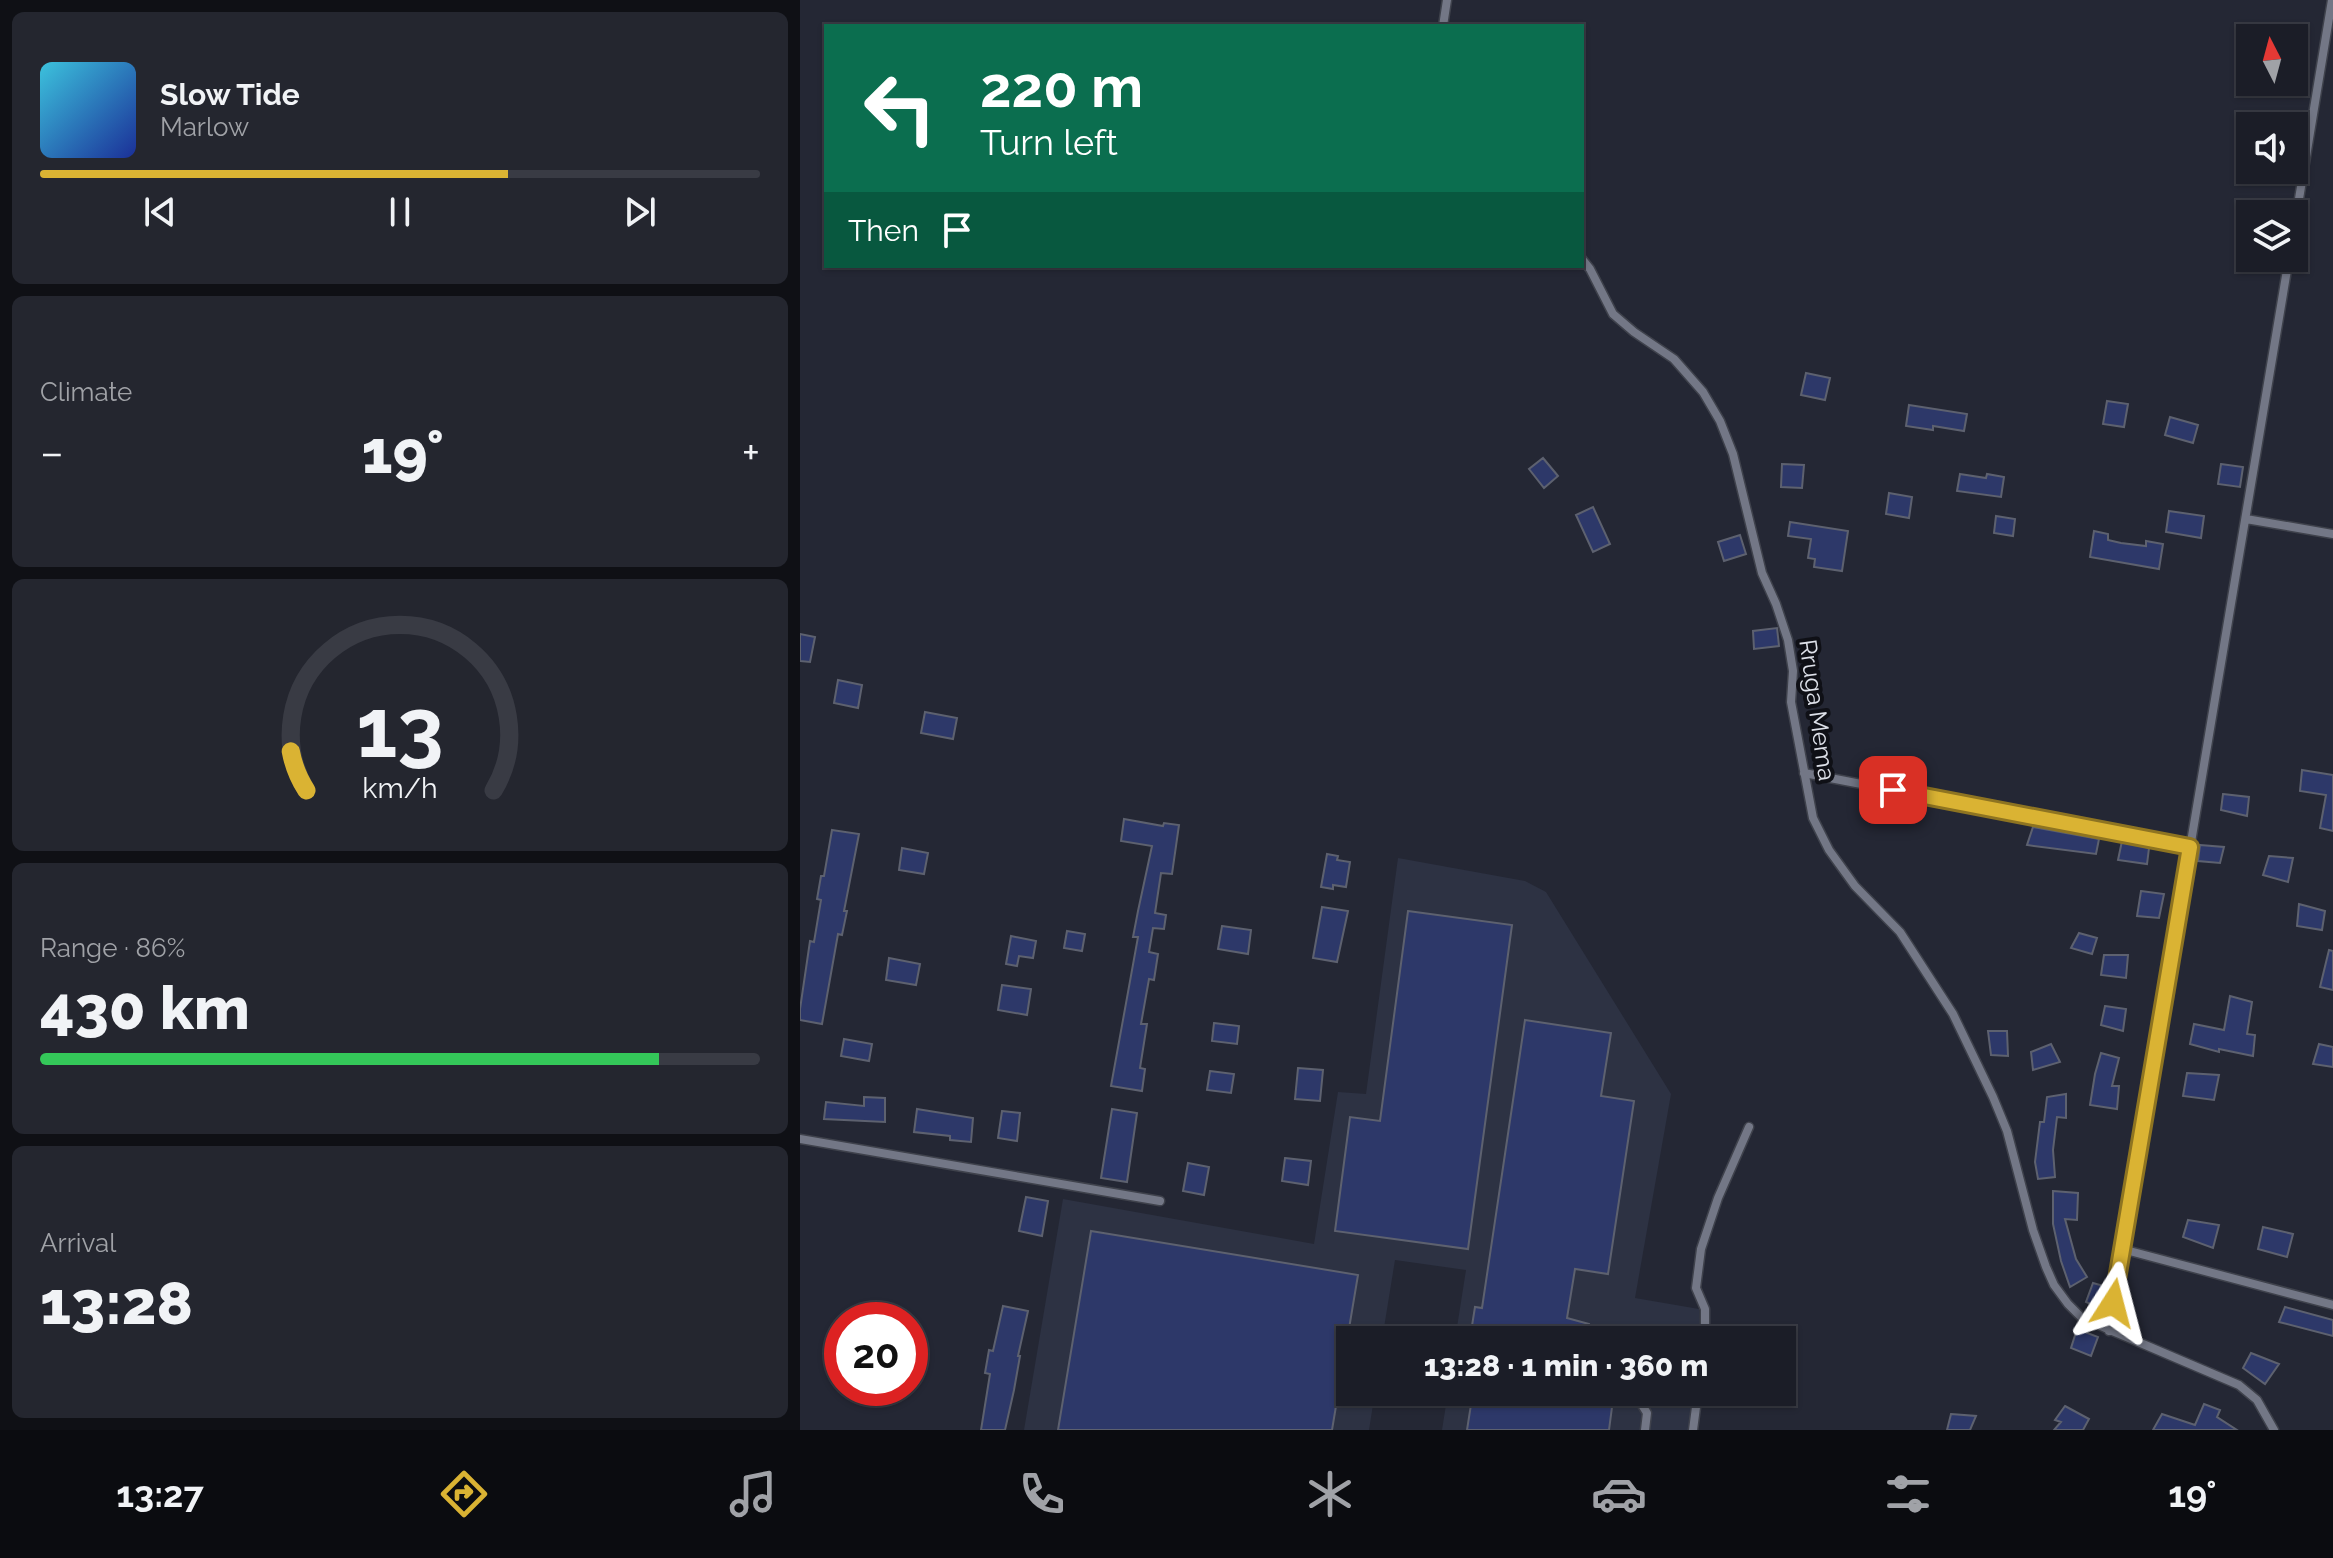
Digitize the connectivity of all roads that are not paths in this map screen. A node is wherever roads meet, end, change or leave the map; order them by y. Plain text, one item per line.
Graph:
1 (1447, 0) edge
2 (2332, 0) edge
3 (1443, 24) edge
4 (2299, 200) edge
5 (1584, 262) edge
6 (2287, 272) edge
7 (2246, 519) junction
8 (2333, 534) edge
9 (1804, 773) junction
10 (2190, 847) junction
11 (1749, 1127) dead end
12 (800, 1139) edge
13 (1160, 1201) dead end
14 (2122, 1249) junction
15 (2333, 1305) edge
16 (1705, 1326) edge
17 (2109, 1331) junction
18 (1643, 1406) edge
19 (1696, 1406) edge
20 (1645, 1430) edge
21 (1693, 1430) edge
22 (2274, 1430) edge

1 - 3 lane
2 - 4 lane
5 - 9 lane, Rruga Mema
6 - 7 lane
7 - 8 lane
7 - 10 lane
9 - 10 lane
9 - 17 lane, Rruga Mema
10 - 14 lane
11 - 16 lane
12 - 13 lane
14 - 15 lane
14 - 17 lane
17 - 22 lane, Rruga Mema
18 - 20 lane
19 - 21 lane

